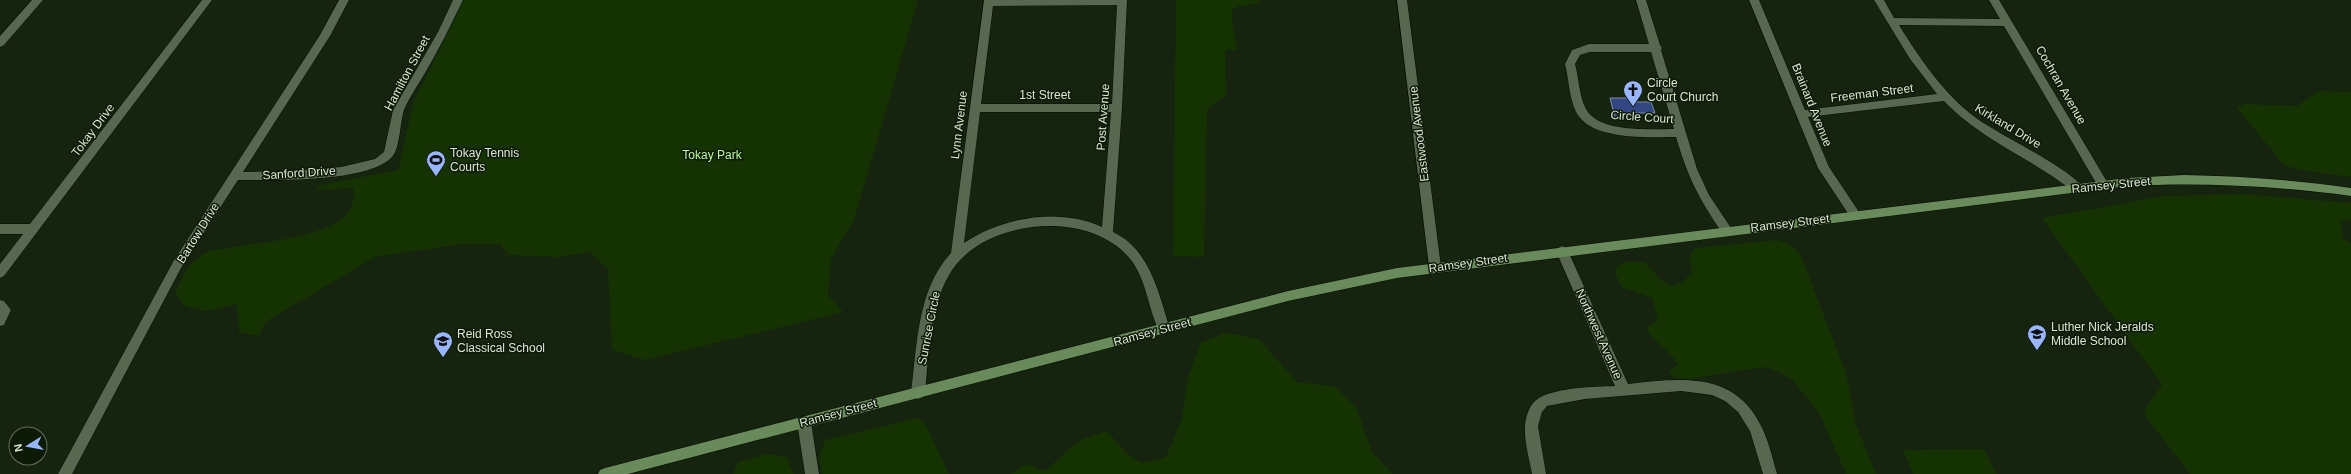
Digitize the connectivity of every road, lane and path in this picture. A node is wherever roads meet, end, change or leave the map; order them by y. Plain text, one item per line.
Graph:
1 (38, 0) edge
2 (344, 0) edge
3 (458, 0) edge
4 (1402, 0) edge
5 (1641, 0) edge
6 (1754, 0) edge
7 (1879, 0) edge
8 (1994, 0) edge
9 (207, 1) edge
10 (989, 1) edge
11 (1122, 1) edge
12 (1891, 21) junction
13 (2008, 23) junction
14 (0, 29) edge
15 (12, 29) junction
16 (0, 43) edge
17 (1657, 48) junction
18 (1945, 97) junction
19 (974, 108) junction
20 (1117, 108) junction
21 (1802, 114) junction
22 (1681, 133) junction
23 (386, 160) joint
24 (235, 176) junction
25 (2103, 185) junction
26 (2077, 188) junction
27 (2351, 192) edge
28 (1855, 215) junction
29 (0, 229) edge
30 (34, 229) junction
31 (1727, 231) junction
32 (1107, 235) junction
33 (1562, 251) junction
34 (957, 254) junction
35 (1435, 267) junction
36 (0, 273) edge
37 (0, 305) edge
38 (0, 321) edge
39 (1164, 329) junction
40 (1624, 390) junction
41 (918, 393) junction
42 (804, 422) junction
43 (65, 474) edge
44 (606, 474) edge
45 (812, 474) edge
46 (1540, 474) edge
47 (1770, 474) edge

1 - 15 street
2 - 24 street, Bartow Drive
3 - 23 street, Hamilton Street
4 - 35 street, Eastwood Avenue
5 - 17 street, Circle Court
6 - 21 street, Brainard Avenue
7 - 12 street, Kirkland Drive
8 - 13 street, Cochran Avenue
9 - 30 street, Tokay Drive
10 - 11 street
10 - 19 street, Lynn Avenue
11 - 20 street, Post Avenue
12 - 13 street
12 - 18 street, Kirkland Drive
13 - 25 street, Cochran Avenue
14 - 15 street
15 - 16 street
17 - 22 street, Circle Court
17 - 22 street, Circle Court
18 - 21 street, Freeman Street
18 - 26 street, Kirkland Drive
19 - 20 street, 1st Street
19 - 34 street, Lynn Avenue
20 - 32 street, Post Avenue
21 - 28 street, Brainard Avenue
22 - 31 street, Circle Court
23 - 24 street, Sanford Drive
24 - 43 street, Bartow Drive
25 - 26 main road, Ramsey Street
25 - 27 main road, Ramsey Street
26 - 28 main road, Ramsey Street
28 - 31 main road, Ramsey Street
29 - 30 street
30 - 36 street, Tokay Drive
31 - 33 main road, Ramsey Street
32 - 34 street, Sunrise Circle
32 - 39 street, Sunrise Circle
33 - 35 main road, Ramsey Street
33 - 40 street, Northwest Avenue
34 - 41 street, Sunrise Circle
35 - 39 main road, Ramsey Street
37 - 38 street
39 - 41 main road, Ramsey Street
40 - 46 street
40 - 47 street, Northwest Avenue
41 - 42 main road, Ramsey Street
42 - 44 main road, Ramsey Street
42 - 45 street

